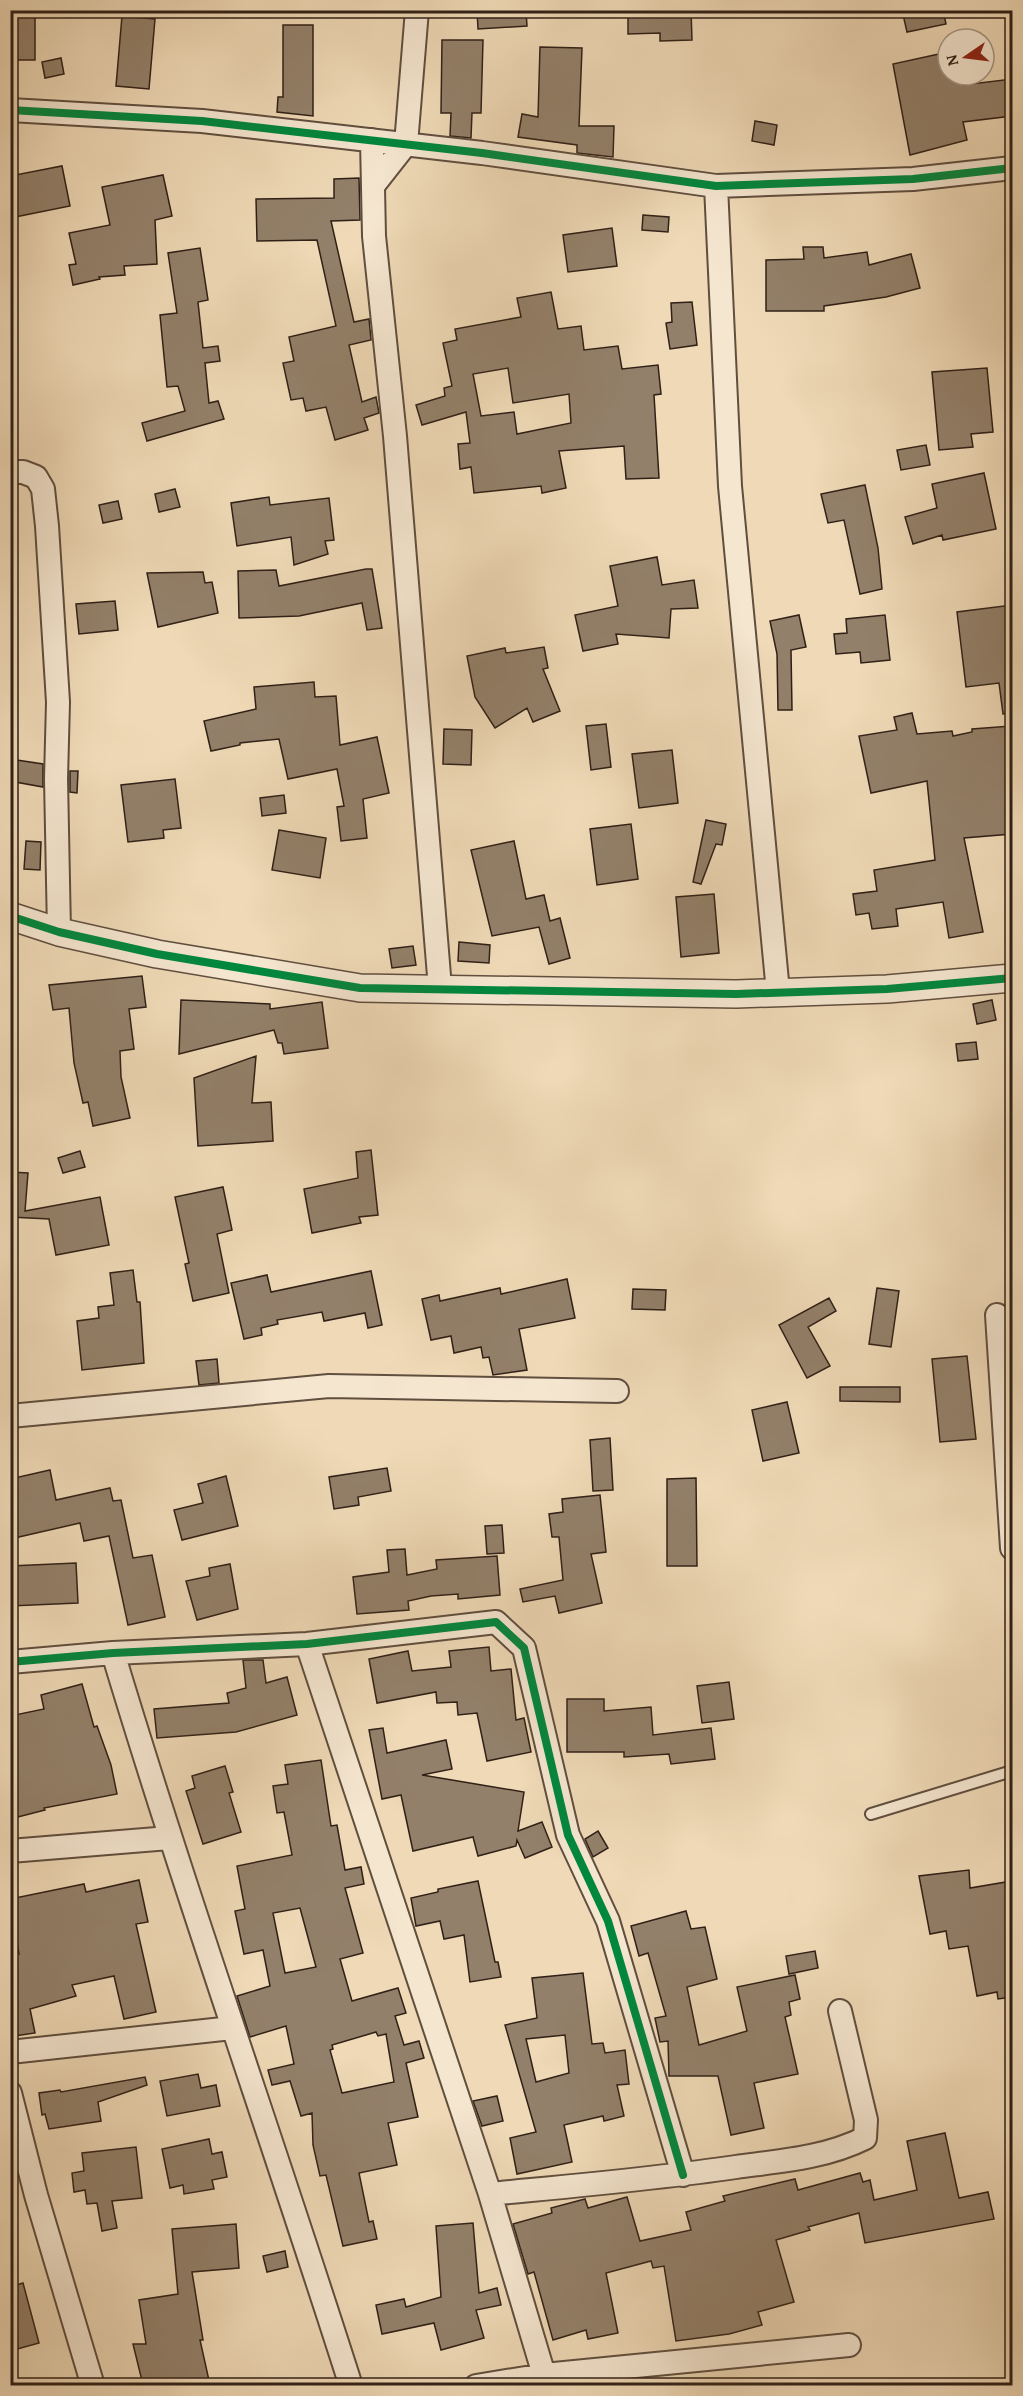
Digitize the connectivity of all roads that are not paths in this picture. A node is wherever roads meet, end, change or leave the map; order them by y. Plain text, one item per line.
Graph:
1 (417, 10) edge
2 (10, 110) edge
3 (372, 140) junction
4 (406, 144) junction
5 (1012, 168) edge
6 (374, 186) junction
7 (716, 186) junction
8 (10, 472) edge
9 (10, 916) edge
10 (59, 932) junction
11 (1012, 978) edge
12 (440, 988) junction
13 (778, 992) junction
14 (997, 1315) dead end
15 (617, 1391) dead end
16 (10, 1416) edge
17 (1012, 1548) edge
18 (307, 1644) junction
19 (113, 1653) junction
20 (10, 1662) edge
21 (1012, 1771) edge
22 (871, 1814) dead end
23 (169, 1838) junction
24 (10, 1851) edge
25 (840, 2011) dead end
26 (232, 2028) junction
27 (10, 2052) edge
28 (10, 2093) edge
29 (683, 2175) junction
30 (490, 2194) junction
31 (849, 2344) dead end
32 (544, 2375) junction
33 (93, 2385) edge
34 (351, 2385) edge
35 (476, 2385) edge

1 - 4 street
2 - 3 street
3 - 4 street
3 - 6 street
4 - 6 street
4 - 7 street
5 - 7 street
6 - 12 street
7 - 13 street
8 - 10 street
9 - 10 street
10 - 12 street
11 - 13 street
12 - 13 street
14 - 17 street
15 - 16 street
18 - 19 street
18 - 29 street
18 - 30 street
19 - 20 street
19 - 23 street
21 - 22 lane
23 - 24 street
23 - 26 street
25 - 29 street
26 - 27 street
26 - 34 street
28 - 33 street
29 - 30 street
30 - 32 street
31 - 32 street
32 - 35 street

